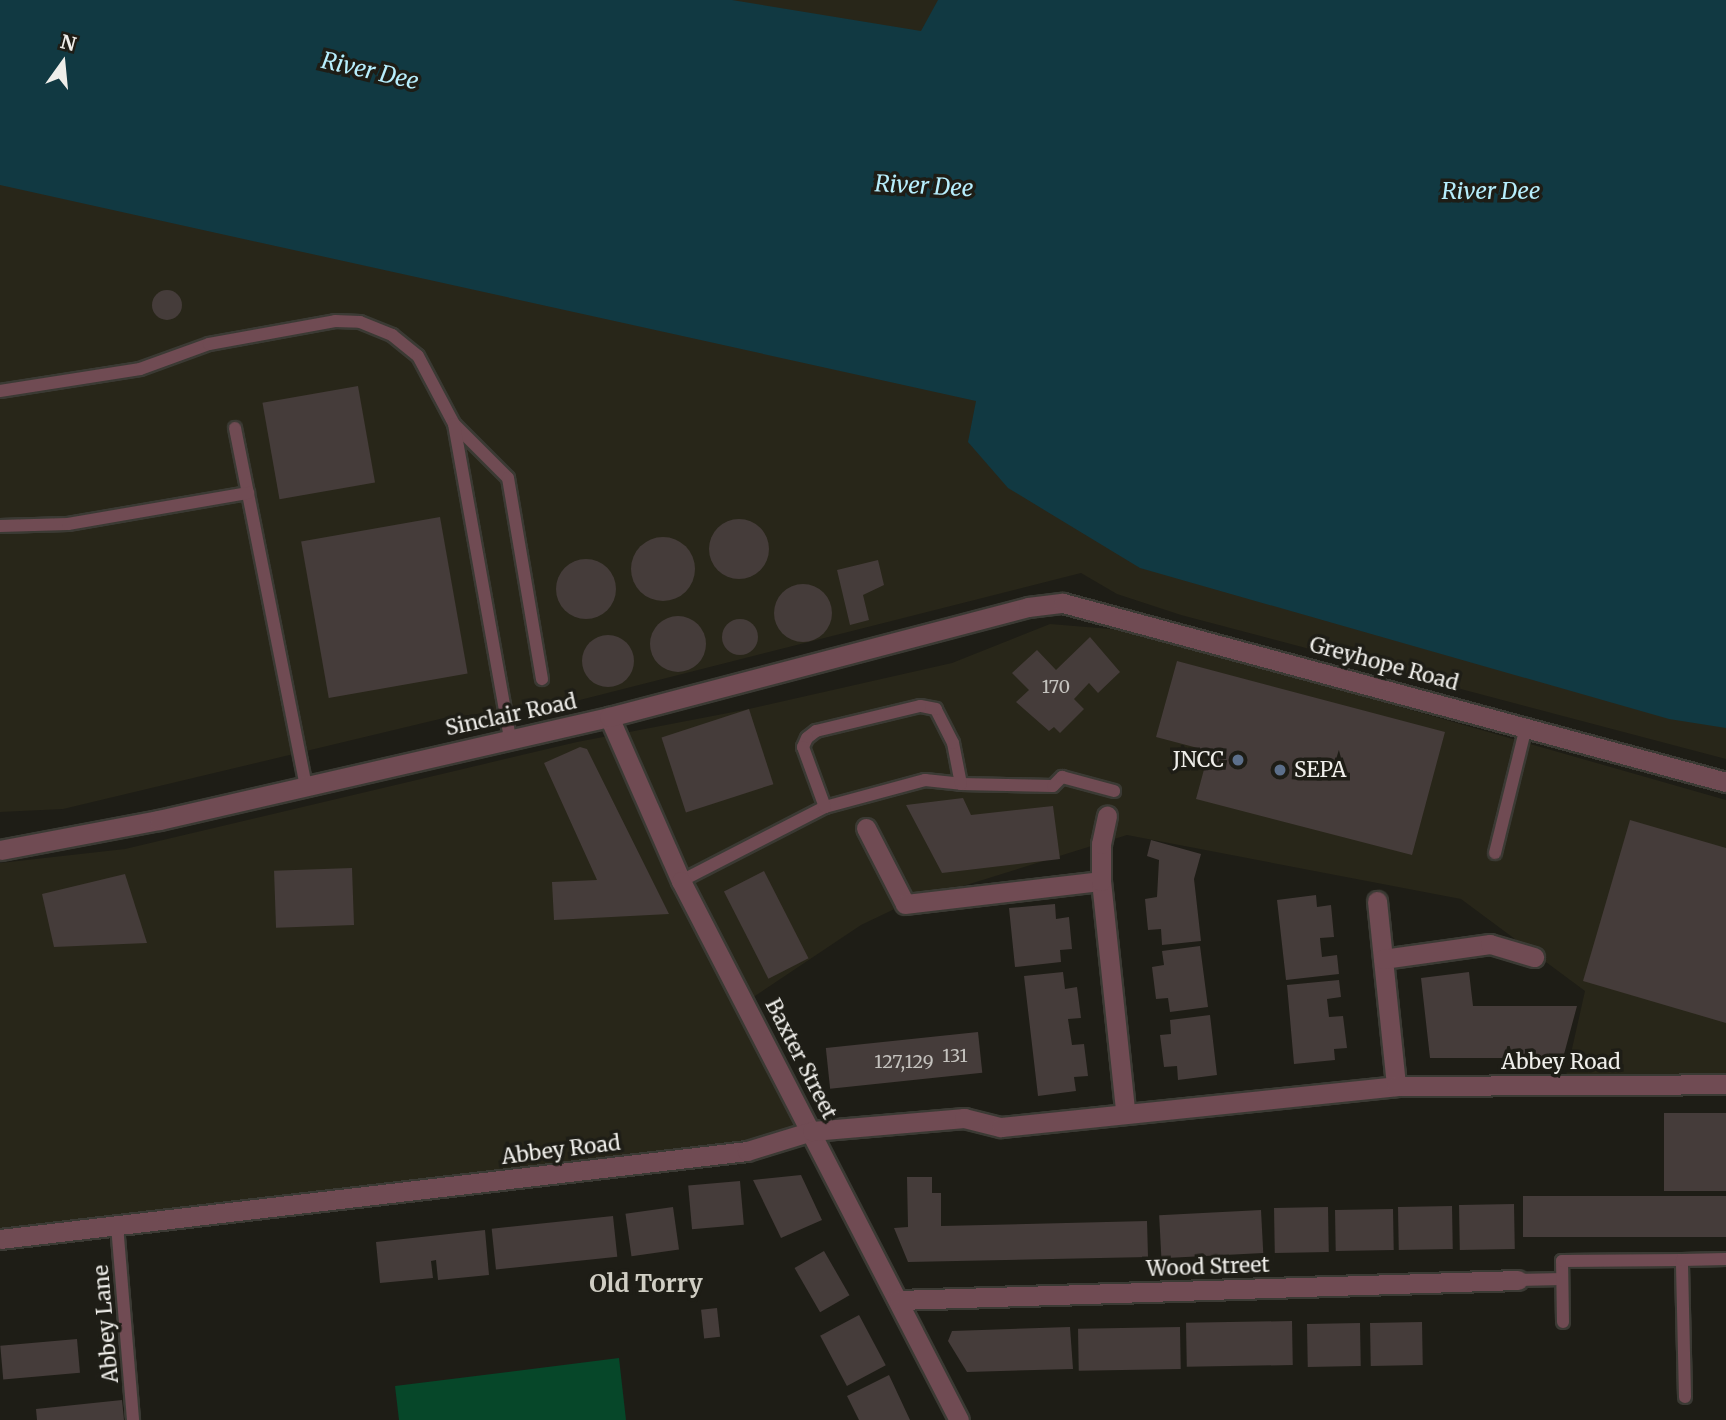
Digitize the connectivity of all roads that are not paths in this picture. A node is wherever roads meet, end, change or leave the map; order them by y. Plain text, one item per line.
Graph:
1 (0, 391) edge
2 (454, 424) junction
3 (234, 428) dead end
4 (247, 493) junction
5 (0, 526) edge
6 (1028, 607) joint
7 (542, 678) dead end
8 (610, 717) junction
9 (1527, 727) junction
10 (510, 738) junction
11 (1726, 782) edge
12 (305, 783) junction
13 (961, 783) junction
14 (1114, 791) dead end
15 (825, 807) junction
16 (1107, 816) dead end
17 (866, 828) dead end
18 (0, 849) edge
19 (1495, 853) dead end
20 (681, 881) junction
21 (1101, 881) junction
22 (1377, 901) dead end
23 (1534, 957) dead end
24 (1382, 958) junction
25 (1726, 1084) edge
26 (1396, 1086) junction
27 (1125, 1111) junction
28 (812, 1131) junction
29 (117, 1225) junction
30 (0, 1239) edge
31 (1726, 1259) edge
32 (1682, 1260) junction
33 (1562, 1279) junction
34 (1518, 1280) joint
35 (899, 1300) junction
36 (1563, 1322) dead end
37 (1685, 1397) dead end
38 (133, 1420) edge
39 (959, 1420) edge

1 - 2 lane
2 - 7 lane
2 - 10 lane
3 - 4 lane
4 - 5 lane
4 - 12 lane
6 - 8 street, Sinclair Road
6 - 9 street, Greyhope Road
8 - 10 street, Sinclair Road
8 - 20 street, Baxter Street
9 - 11 street, Greyhope Road
9 - 19 lane
10 - 12 street, Sinclair Road
12 - 18 street, Sinclair Road
13 - 14 lane
13 - 15 lane
13 - 15 lane
15 - 20 lane
16 - 21 street
17 - 21 street
20 - 28 street, Baxter Street
21 - 27 street
22 - 24 street
23 - 24 street
24 - 26 street
25 - 26 street, Abbey Road
26 - 27 street, Abbey Road
27 - 28 street, Abbey Road
28 - 29 street, Abbey Road
28 - 35 street, Baxter Street
29 - 30 street, Abbey Road
29 - 38 lane, Abbey Lane
31 - 32 lane
32 - 33 lane
32 - 37 lane
33 - 34 lane
33 - 36 lane
34 - 35 street, Wood Street
35 - 39 street, Baxter Street

